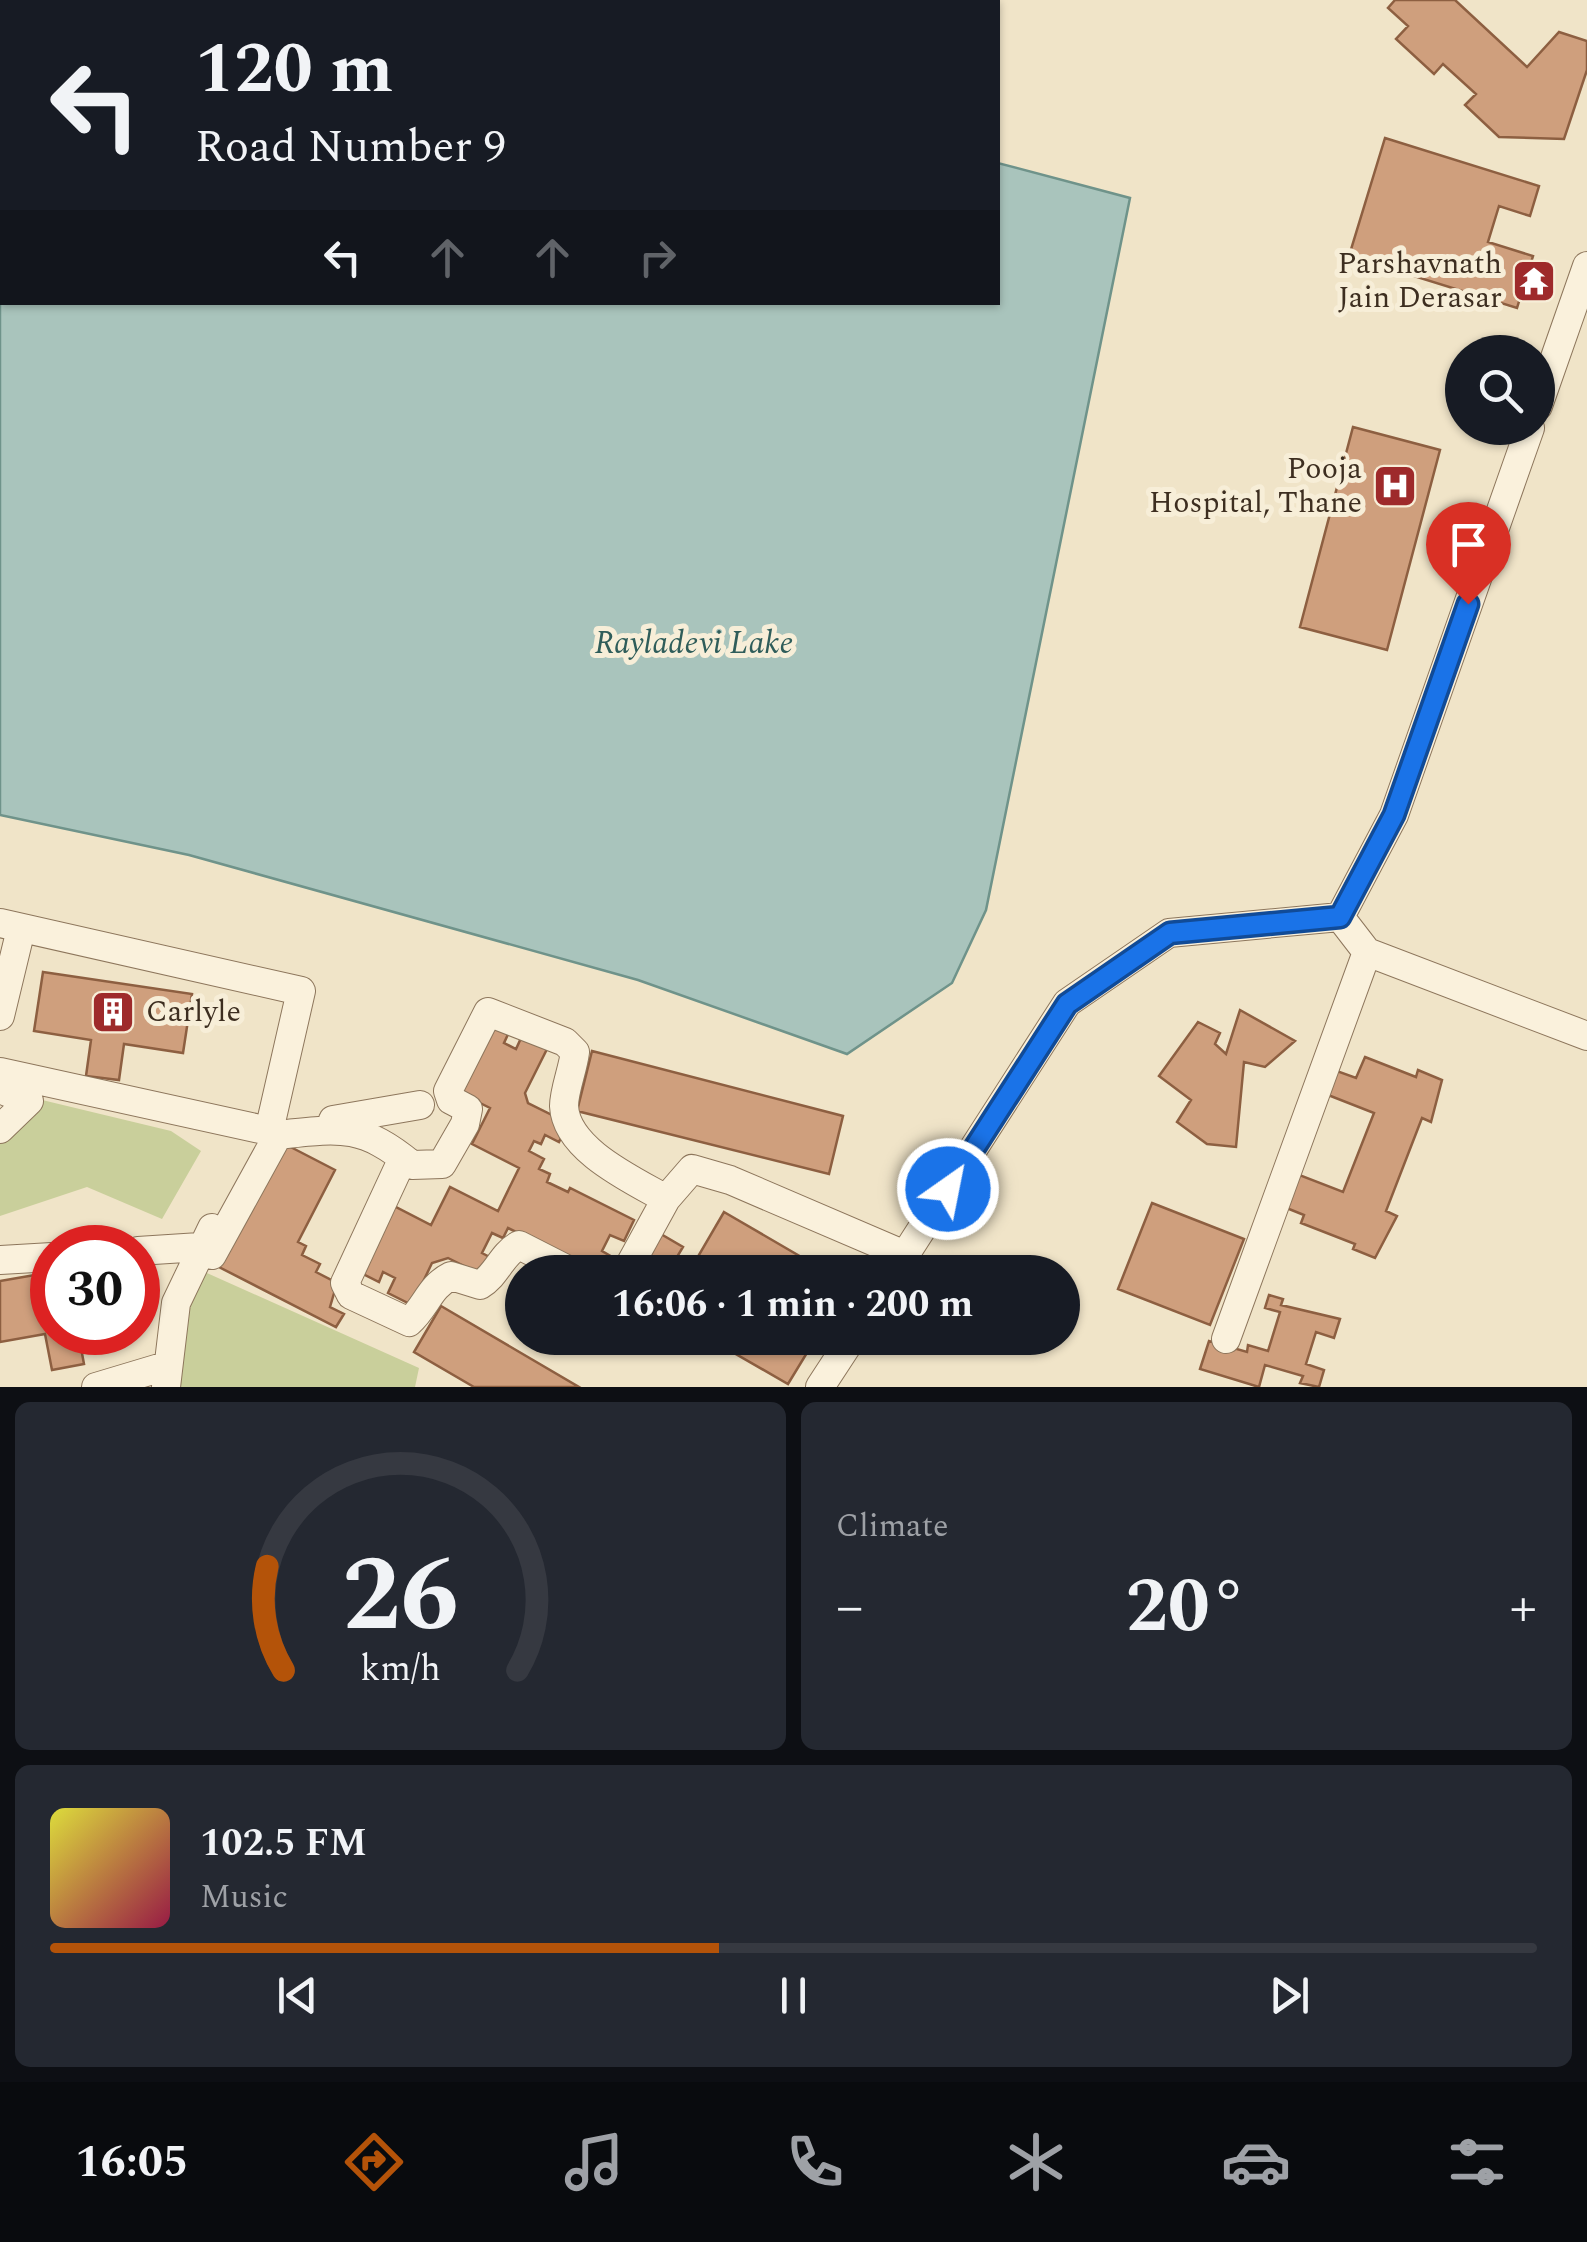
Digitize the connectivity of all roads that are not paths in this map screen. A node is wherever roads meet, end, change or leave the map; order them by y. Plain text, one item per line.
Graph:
1 (1587, 266) edge
2 (1555, 357) edge
3 (1524, 445) edge
4 (1340, 917) junction
5 (11, 926) edge
6 (1367, 952) junction
7 (0, 1016) edge
8 (1587, 1036) edge
9 (0, 1072) edge
10 (0, 1089) edge
11 (420, 1105) dead end
12 (0, 1129) edge
13 (268, 1131) junction
14 (403, 1158) junction
15 (666, 1199) junction
16 (160, 1251) edge
17 (206, 1251) junction
18 (539, 1255) edge
19 (635, 1255) edge
20 (882, 1255) edge
21 (906, 1255) edge
22 (30, 1258) edge
23 (0, 1260) edge
24 (1226, 1339) dead end
25 (841, 1355) edge
26 (166, 1376) edge
27 (96, 1387) edge
28 (820, 1387) edge

1 - 2 street
3 - 4 street
4 - 6 street
4 - 21 street
5 - 7 street
5 - 13 street
6 - 8 street
6 - 24 street
9 - 13 street
10 - 12 street
11 - 13 street
13 - 17 street
14 - 15 street
14 - 17 street
14 - 18 street
15 - 19 street
15 - 20 street
16 - 17 street
17 - 26 street
22 - 23 street
25 - 28 street
26 - 27 street

